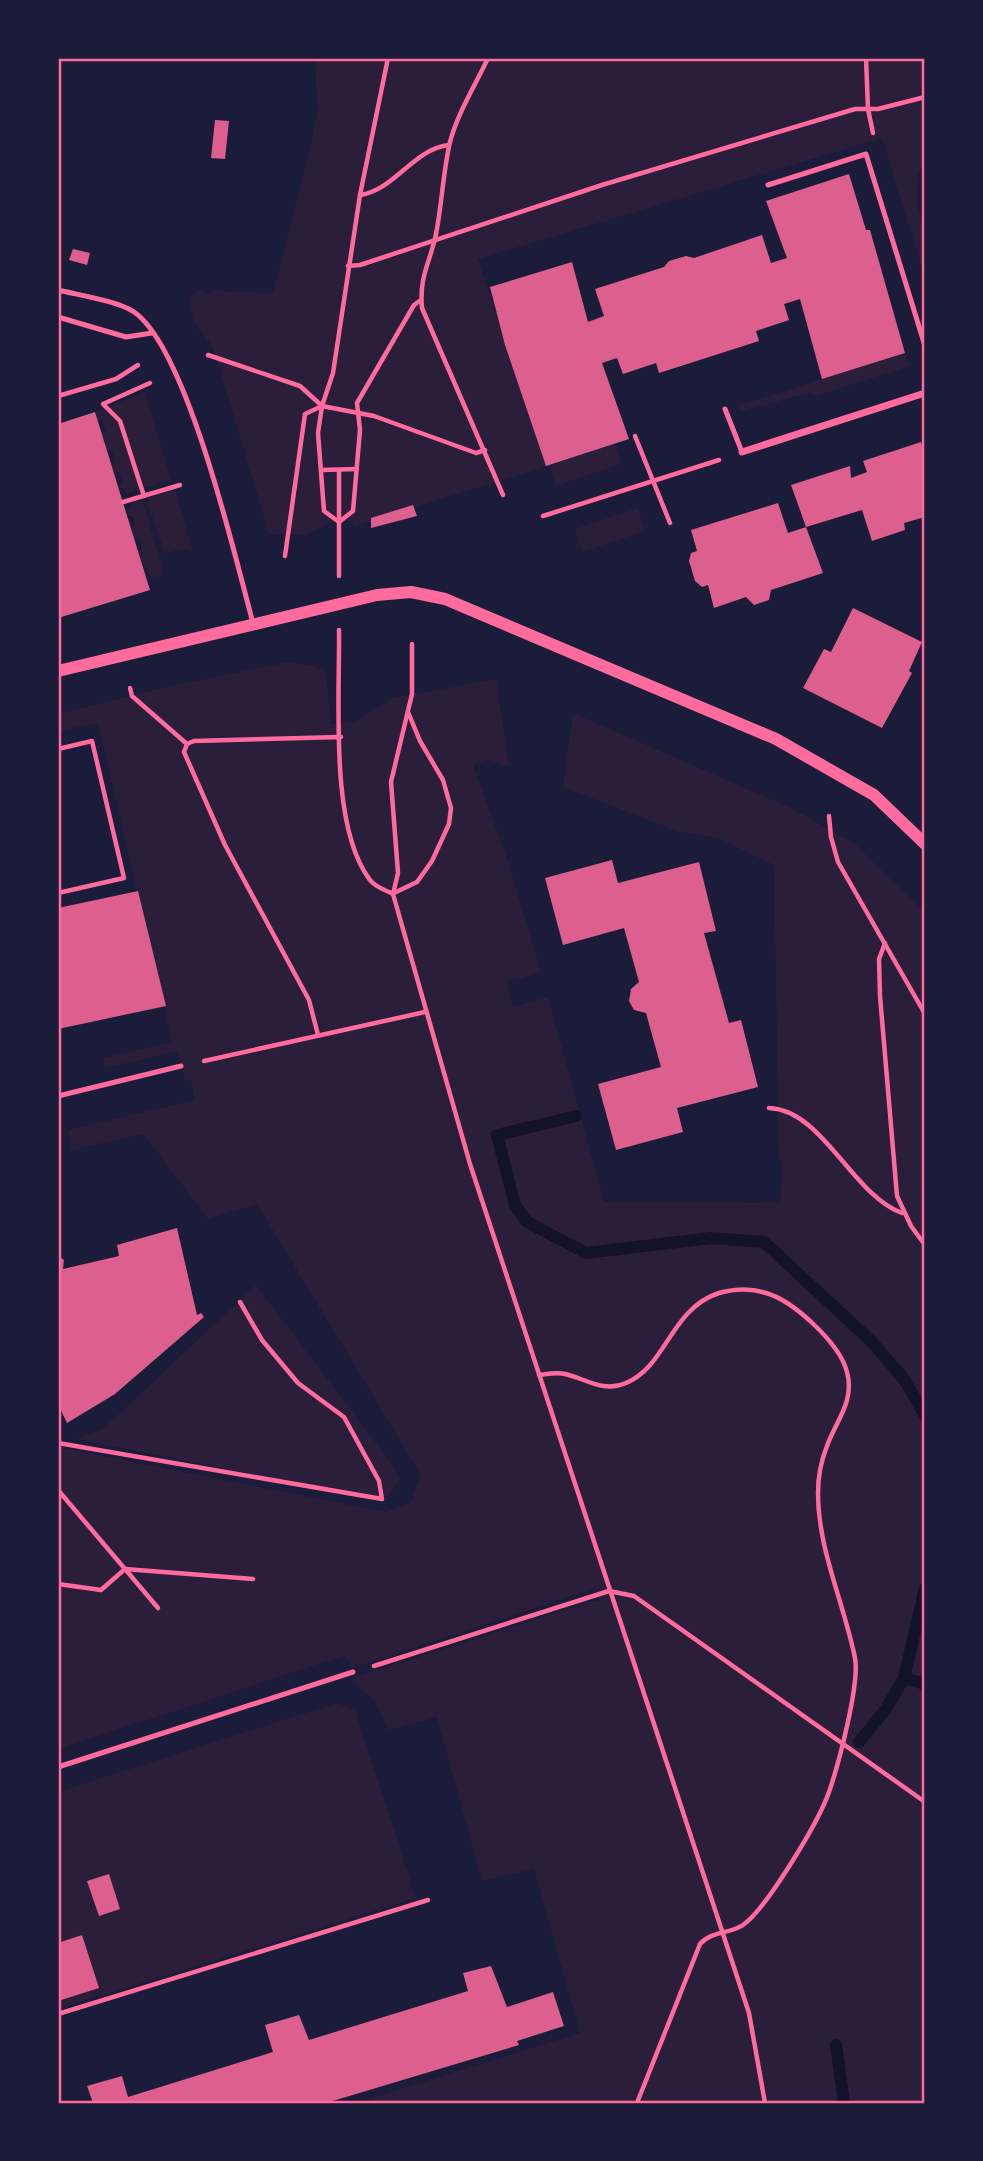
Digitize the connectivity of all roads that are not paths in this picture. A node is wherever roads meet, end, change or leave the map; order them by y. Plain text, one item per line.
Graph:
1 (768, 186) dead end
2 (58, 290) edge
3 (58, 317) edge
4 (152, 333) junction
5 (925, 346) edge
6 (925, 393) edge
7 (725, 409) dead end
8 (741, 452) joint
9 (253, 623) junction
10 (58, 671) edge
11 (925, 845) edge
12 (181, 1066) road end
13 (58, 1096) edge
14 (353, 1672) road end
15 (58, 1767) edge

1 - 5 lane
2 - 4 lane
3 - 4 lane
4 - 9 lane
6 - 8 street
7 - 8 lane
9 - 10 street
9 - 11 street
12 - 13 lane
14 - 15 lane

